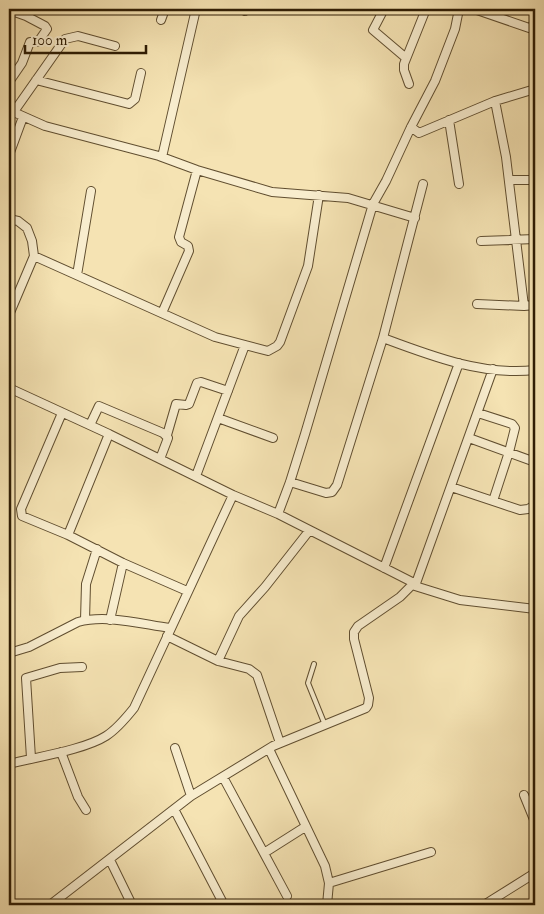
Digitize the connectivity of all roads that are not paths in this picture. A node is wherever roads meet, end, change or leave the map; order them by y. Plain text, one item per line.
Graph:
1 (165, 9) edge
2 (196, 9) edge
3 (384, 9) edge
4 (426, 9) edge
5 (460, 9) edge
6 (474, 9) edge
7 (9, 10) edge
8 (535, 19) edge
9 (161, 20) dead end
10 (534, 29) edge
11 (115, 46) dead end
12 (406, 58) junction
13 (141, 73) dead end
14 (36, 80) junction
15 (9, 82) edge
16 (409, 84) dead end
17 (535, 89) edge
18 (495, 101) junction
19 (11, 112) edge
20 (23, 117) junction
21 (449, 120) junction
22 (411, 127) junction
23 (9, 155) edge
24 (162, 158) junction
25 (197, 170) junction
26 (509, 180) junction
27 (535, 180) edge
28 (424, 184) dead end
29 (460, 184) dead end
30 (91, 191) dead end
31 (319, 195) junction
32 (373, 204) junction
33 (415, 218) junction
34 (9, 219) edge
35 (516, 239) junction
36 (535, 239) edge
37 (480, 241) dead end
38 (34, 256) junction
39 (77, 275) junction
40 (477, 304) dead end
41 (535, 304) edge
42 (524, 306) junction
43 (162, 313) junction
44 (9, 316) edge
45 (383, 338) junction
46 (245, 346) junction
47 (459, 364) junction
48 (493, 369) junction
49 (535, 370) edge
50 (9, 388) edge
51 (228, 391) junction
52 (62, 412) junction
53 (478, 413) junction
54 (218, 418) junction
55 (90, 425) junction
56 (109, 434) junction
57 (167, 435) junction
58 (273, 438) dead end
59 (469, 438) junction
60 (509, 452) junction
61 (160, 459) junction
62 (535, 462) edge
63 (196, 476) junction
64 (290, 482) junction
65 (451, 487) junction
66 (233, 495) junction
67 (493, 501) junction
68 (535, 505) edge
69 (278, 514) junction
70 (309, 531) junction
71 (68, 535) junction
72 (97, 549) junction
73 (123, 563) junction
74 (384, 568) junction
75 (414, 584) junction
76 (187, 591) junction
77 (535, 610) edge
78 (85, 620) junction
79 (110, 620) junction
80 (170, 628) junction
81 (166, 636) junction
82 (9, 653) edge
83 (218, 661) junction
84 (314, 664) dead end
85 (82, 666) dead end
86 (325, 725) junction
87 (280, 743) junction
88 (175, 748) dead end
89 (269, 749) junction
90 (60, 752) junction
91 (31, 758) junction
92 (9, 764) edge
93 (223, 777) junction
94 (524, 795) dead end
95 (191, 796) junction
96 (533, 808) edge
97 (174, 809) junction
98 (86, 810) dead end
99 (535, 822) edge
100 (305, 827) junction
101 (431, 852) dead end
102 (264, 853) junction
103 (110, 860) junction
104 (535, 875) edge
105 (329, 884) junction
106 (287, 896) dead end
107 (223, 903) dead end
108 (50, 905) edge
109 (132, 905) edge
110 (327, 905) edge
111 (484, 905) edge

1 - 9 street
2 - 24 street
3 - 12 street
4 - 12 street
5 - 22 street
6 - 10 street
7 - 15 street
8 - 10 street
11 - 14 street
12 - 16 street
13 - 14 street
14 - 19 street
17 - 18 street
18 - 21 street
18 - 26 street
19 - 20 street
20 - 23 street
20 - 24 street
21 - 22 street
21 - 29 street
22 - 32 street
24 - 25 street
25 - 31 street
25 - 43 street
26 - 27 street
26 - 35 street
28 - 33 street
30 - 39 street
31 - 32 street
31 - 46 street
32 - 33 street
32 - 64 street
33 - 45 street
34 - 38 street
35 - 36 street
35 - 37 street
35 - 42 street
38 - 39 street
38 - 44 street
39 - 43 street
40 - 42 street
41 - 42 street
43 - 46 street
45 - 47 street
45 - 64 street
46 - 51 street
47 - 48 street
47 - 74 street
48 - 49 street
48 - 53 street
50 - 52 street
51 - 54 street
51 - 57 street
52 - 55 street
52 - 71 street
53 - 59 street
53 - 60 street
54 - 58 street
54 - 63 street
55 - 56 street
55 - 57 street
56 - 61 street
56 - 71 street
57 - 61 street
59 - 60 street
59 - 65 street
60 - 62 street
60 - 67 street
61 - 63 street
63 - 66 street
64 - 69 street
65 - 67 street
65 - 75 street
66 - 69 street
66 - 76 street
67 - 68 street
69 - 70 street
70 - 74 street
70 - 83 street
71 - 72 street
72 - 73 street
72 - 78 street
73 - 76 street
73 - 79 street
74 - 75 street
75 - 77 street
75 - 86 street
76 - 80 street
78 - 79 street
78 - 82 street
79 - 80 street
80 - 81 street
81 - 83 street
81 - 90 street
83 - 87 street
84 - 86 lane
85 - 91 street
86 - 87 street
87 - 89 street
88 - 95 street
89 - 93 street
89 - 100 street
90 - 91 street
90 - 98 street
91 - 92 street
93 - 95 street
93 - 102 street
94 - 96 street
95 - 97 street
96 - 99 street
97 - 103 street
97 - 107 street
100 - 102 street
100 - 105 street
101 - 105 street
102 - 106 street
103 - 108 street
103 - 109 street
104 - 111 street
105 - 110 street

